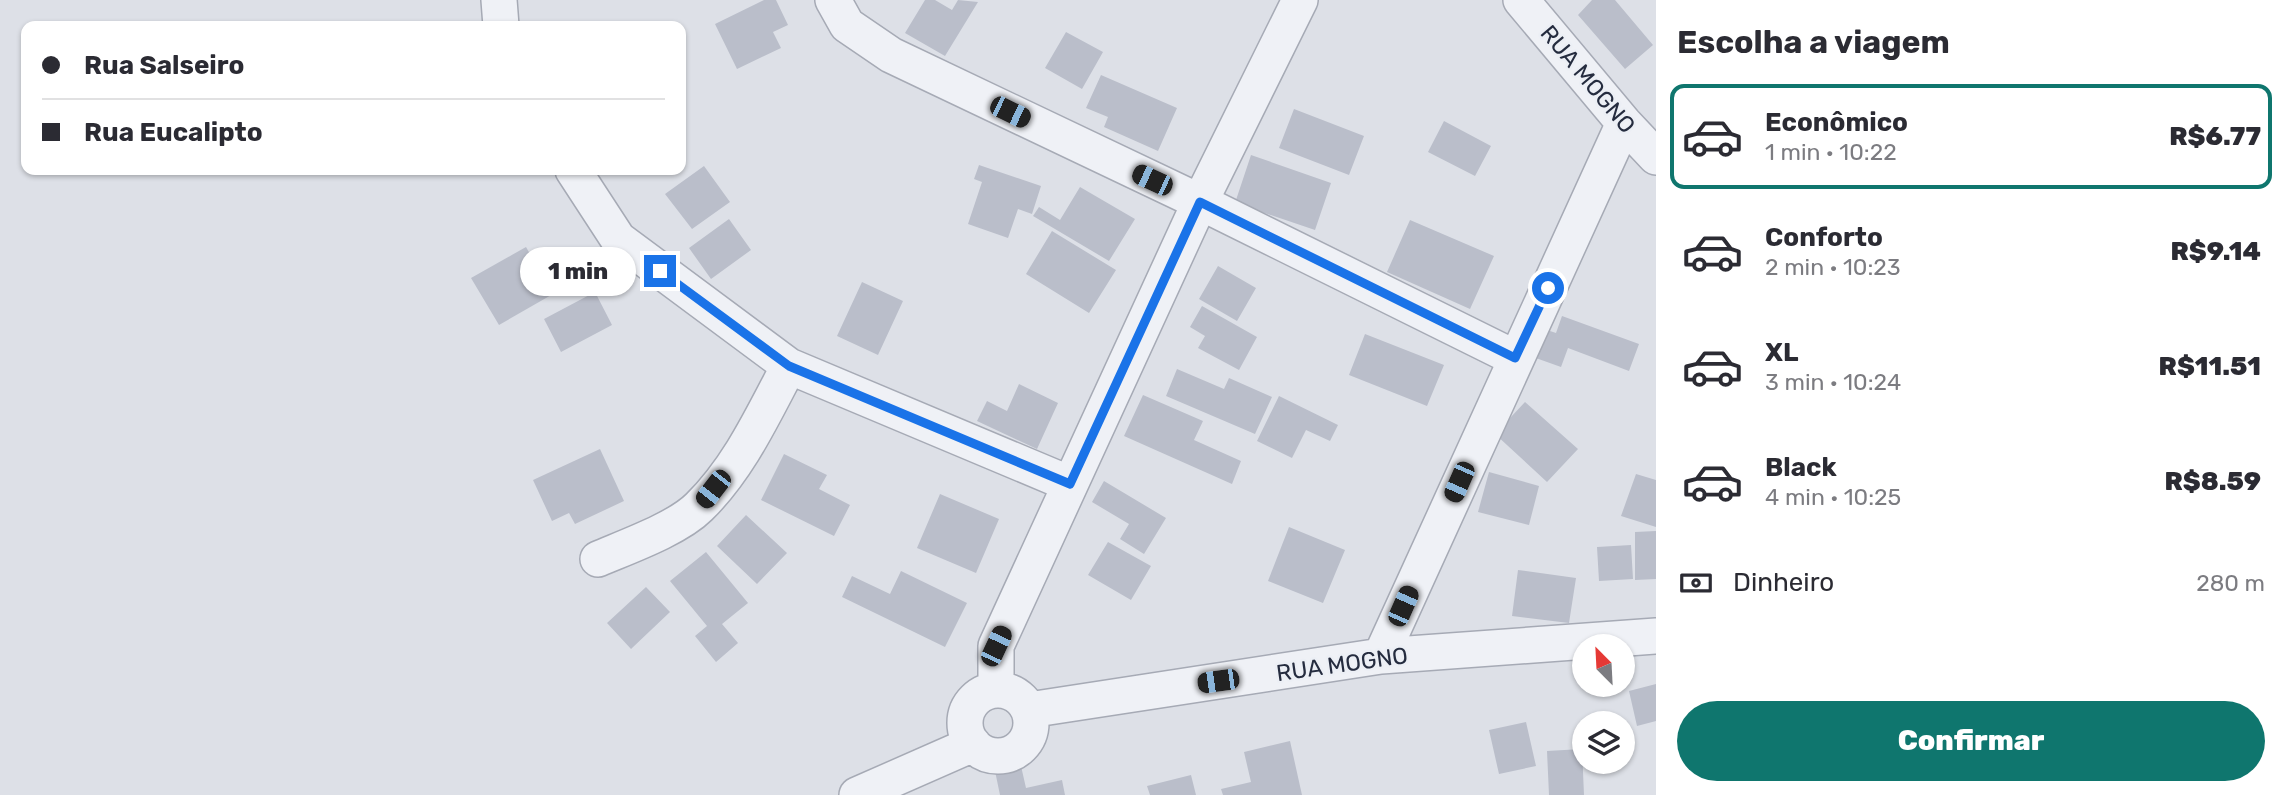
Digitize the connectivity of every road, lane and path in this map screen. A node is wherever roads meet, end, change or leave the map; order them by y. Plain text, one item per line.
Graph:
1 (499, 0) edge
2 (833, 0) edge
3 (1300, 0) edge
4 (1521, 0) edge
5 (501, 21) edge
6 (1624, 123) junction
7 (1656, 157) edge
8 (576, 175) edge
9 (1200, 202) junction
10 (1515, 358) junction
11 (789, 366) junction
12 (1070, 484) junction
13 (597, 559) dead end
14 (1656, 636) edge
15 (1381, 656) junction
16 (996, 690) junction
17 (1029, 710) junction
18 (973, 744) junction
19 (857, 795) edge

1 - 5 street
2 - 9 street
3 - 9 street
4 - 6 street, RUA MOGNO
6 - 7 street, RUA MOGNO
6 - 10 street
8 - 11 street
9 - 10 street
9 - 12 street
10 - 15 street
11 - 12 street
11 - 13 street
12 - 16 street
14 - 15 street, RUA MOGNO
15 - 17 street, RUA MOGNO
16 - 17 street
16 - 18 street
17 - 18 street
18 - 19 street

